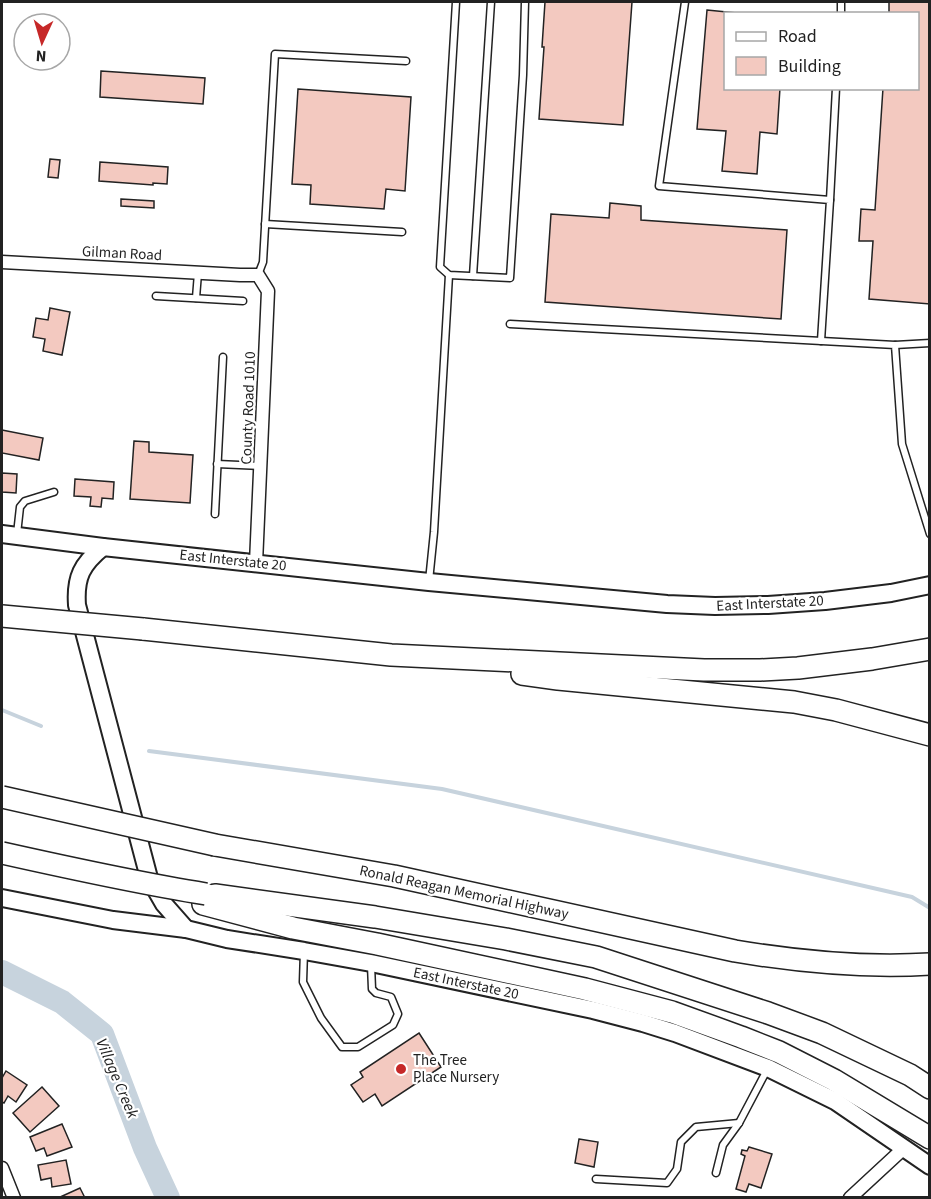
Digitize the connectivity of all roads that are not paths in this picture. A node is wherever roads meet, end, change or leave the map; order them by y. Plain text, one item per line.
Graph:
1 (456, 2) edge
2 (491, 2) edge
3 (525, 2) edge
4 (685, 2) edge
5 (406, 61) dead end
6 (836, 90) edge
7 (830, 200) junction
8 (265, 224) junction
9 (402, 232) dead end
10 (2, 262) edge
11 (198, 273) junction
12 (258, 275) junction
13 (449, 275) junction
14 (473, 276) junction
15 (156, 296) dead end
16 (196, 298) junction
17 (243, 301) dead end
18 (510, 324) dead end
19 (821, 341) junction
20 (930, 343) edge
21 (895, 345) junction
22 (223, 357) dead end
23 (217, 464) junction
24 (261, 466) junction
25 (54, 492) dead end
26 (215, 514) dead end
27 (930, 534) edge
28 (8, 535) edge
29 (103, 547) junction
30 (256, 563) junction
31 (429, 582) junction
32 (930, 585) edge
33 (2, 616) edge
34 (930, 649) edge
35 (391, 655) junction
36 (930, 735) edge
37 (2, 797) edge
38 (2, 853) edge
39 (2, 898) edge
40 (204, 899) junction
41 (186, 929) junction
42 (304, 951) junction
43 (371, 963) junction
44 (930, 964) edge
45 (768, 1068) junction
46 (930, 1088) edge
47 (739, 1123) junction
48 (930, 1138) edge
49 (904, 1148) junction
50 (930, 1167) edge
51 (2, 1168) edge
52 (716, 1173) dead end
53 (596, 1179) dead end
54 (14, 1197) edge
55 (850, 1197) edge

1 - 13 lane
2 - 14 lane
3 - 14 lane
4 - 7 lane
5 - 8 lane
6 - 7 lane
7 - 19 lane
8 - 9 lane
8 - 12 lane
10 - 11 street, Gilman Road
11 - 12 street, Gilman Road
11 - 16 lane
12 - 24 street, County Road 1010
13 - 14 lane
13 - 31 lane
15 - 16 lane
16 - 17 lane
18 - 19 lane
19 - 21 lane
20 - 21 lane
21 - 27 lane
22 - 23 lane
23 - 24 lane
23 - 26 lane
24 - 30 street, County Road 1010
25 - 28 lane
28 - 29 main road, East Interstate 20
29 - 30 main road, East Interstate 20
29 - 41 main road
30 - 31 main road, East Interstate 20
31 - 32 main road, East Interstate 20
33 - 35 highway, bridge
34 - 35 highway
35 - 36 highway
37 - 44 highway, Ronald Reagan Memorial Highway, bridge
38 - 40 highway, bridge
39 - 41 main road, East Interstate 20
40 - 46 highway
40 - 48 highway
41 - 42 main road, East Interstate 20
42 - 43 main road, East Interstate 20
42 - 43 lane
43 - 45 main road, East Interstate 20
45 - 47 lane
45 - 49 main road, East Interstate 20
47 - 52 lane
47 - 53 lane
49 - 50 main road, East Interstate 20
49 - 55 street
51 - 54 street

